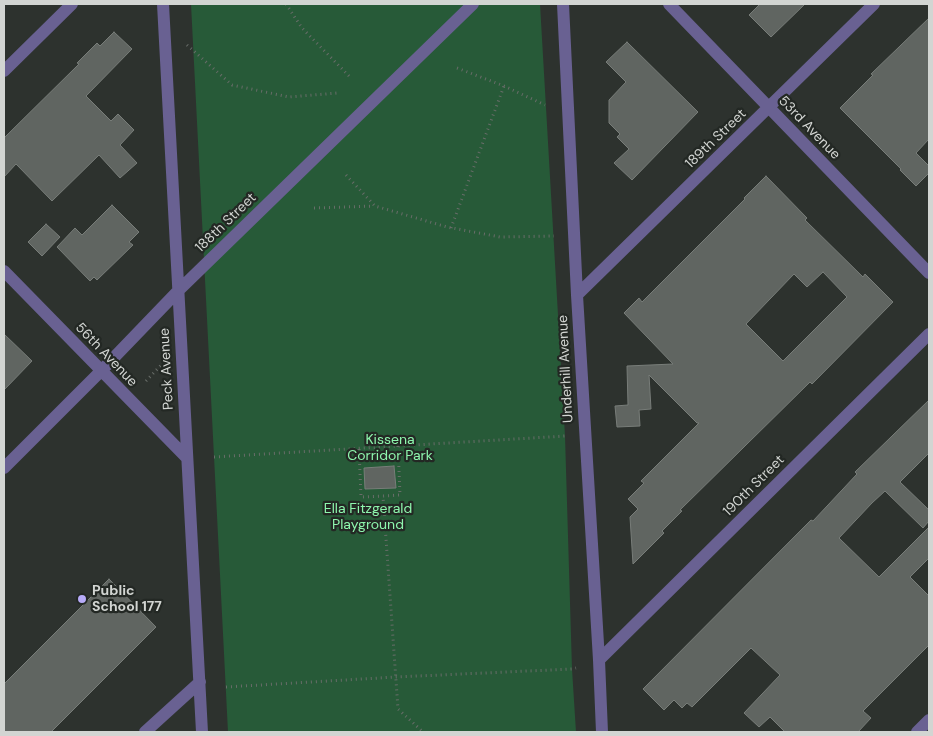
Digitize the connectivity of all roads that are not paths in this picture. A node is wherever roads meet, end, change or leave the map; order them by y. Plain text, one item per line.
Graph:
1 (72, 4) edge
2 (163, 4) edge
3 (473, 4) edge
4 (563, 4) edge
5 (669, 4) edge
6 (874, 4) edge
7 (4, 71) edge
8 (769, 108) junction
9 (4, 271) edge
10 (929, 273) edge
11 (179, 290) junction
12 (577, 295) junction
13 (929, 334) edge
14 (101, 371) junction
15 (187, 458) junction
16 (4, 468) edge
17 (599, 660) junction
18 (200, 682) junction
19 (929, 720) edge
20 (145, 732) edge
21 (202, 732) edge
22 (602, 732) edge
23 (917, 732) edge

1 - 7 street
2 - 11 street, Peck Avenue
3 - 11 street, 188th Street
4 - 12 street, Underhill Avenue
5 - 8 street, 53rd Avenue
6 - 8 street, 189th Street
8 - 10 street, 53rd Avenue
8 - 12 street, 189th Street
9 - 14 street, 56th Avenue
11 - 14 street, 188th Street
11 - 15 street, Peck Avenue
12 - 17 street, Underhill Avenue
13 - 17 street, 190th Street
14 - 15 street, 56th Avenue
14 - 16 street, 188th Street
15 - 18 street, Peck Avenue
17 - 22 street, Underhill Avenue
18 - 20 street
18 - 21 street, Peck Avenue
19 - 23 street

